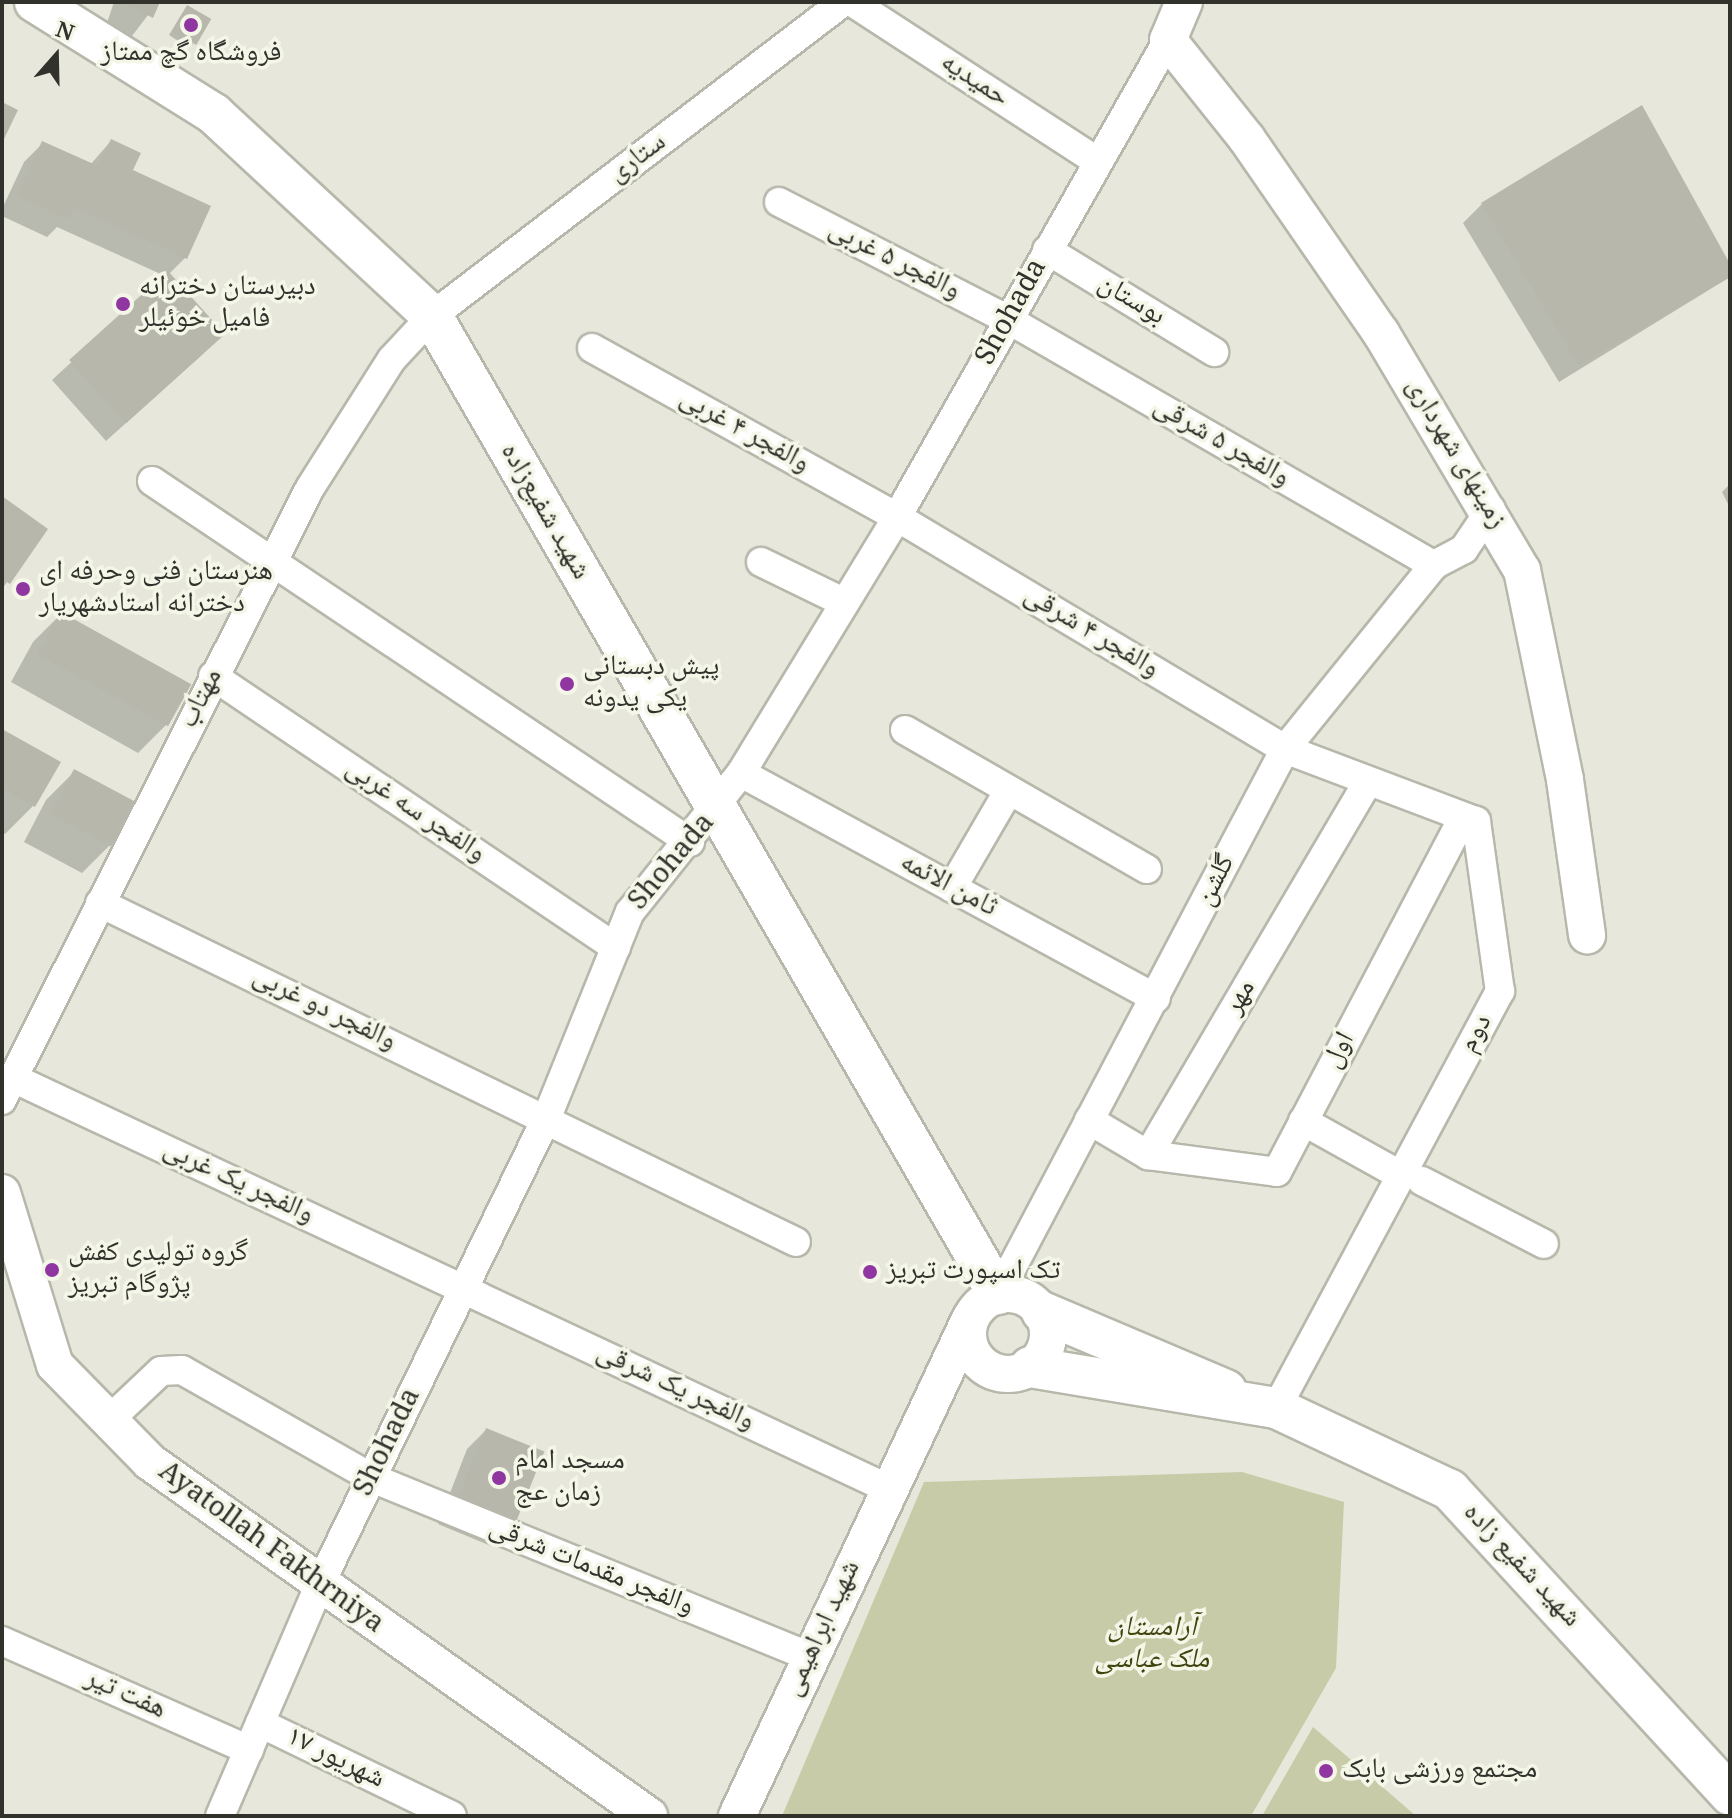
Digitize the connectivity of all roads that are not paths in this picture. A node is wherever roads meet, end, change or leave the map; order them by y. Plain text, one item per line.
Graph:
1 (35, 2) edge
2 (843, 2) edge
3 (852, 2) edge
4 (1184, 2) edge
5 (1168, 40) junction
6 (1097, 161) junction
7 (779, 202) dead end
8 (1047, 250) junction
9 (432, 316) junction
10 (1009, 320) junction
11 (592, 348) dead end
12 (1214, 352) dead end
13 (152, 481) dead end
14 (1491, 509) junction
15 (897, 517) junction
16 (271, 562) junction
17 (761, 562) dead end
18 (1434, 565) junction
19 (845, 603) junction
20 (213, 676) junction
21 (905, 730) dead end
22 (1285, 749) junction
23 (741, 773) junction
24 (1368, 781) junction
25 (1009, 790) junction
26 (1463, 817) junction
27 (703, 828) junction
28 (1147, 869) dead end
29 (952, 888) junction
30 (100, 903) junction
31 (1587, 935) dead end
32 (616, 948) junction
33 (1156, 998) junction
34 (8, 1089) edge
35 (547, 1117) junction
36 (1089, 1120) junction
37 (1303, 1121) junction
38 (1148, 1155) junction
39 (1411, 1178) junction
40 (2, 1193) edge
41 (796, 1242) dead end
42 (1544, 1244) dead end
43 (462, 1289) junction
44 (983, 1305) junction
45 (1042, 1312) junction
46 (982, 1365) junction
47 (1030, 1367) junction
48 (1269, 1408) junction
49 (109, 1420) junction
50 (907, 1441) junction
51 (372, 1478) junction
52 (887, 1488) junction
53 (320, 1584) junction
54 (2, 1641) edge
55 (810, 1657) junction
56 (260, 1723) junction
57 (249, 1750) junction
58 (1730, 1795) edge
59 (220, 1816) edge
60 (452, 1816) edge
61 (649, 1816) edge
62 (737, 1816) edge

1 - 9 main road, شهید شفیع‌زاده
2 - 9 street, ستاری
3 - 6 street, حمیدیه
4 - 5 street
5 - 6 street, Shohada
5 - 14 street, زمینهای شهرداری
6 - 8 street, Shohada
7 - 10 street, والفجر ۵ غربی
8 - 10 street, Shohada
8 - 12 street, بوستان
9 - 16 street, مهتاب
9 - 27 main road, شهید شفیع‌زاده
10 - 15 street, Shohada
10 - 18 street, والفجر ۵ شرقی
11 - 15 street, والفجر ۴ غربی
13 - 16 street
14 - 18 street, گلشن
14 - 31 street, زمینهای شهرداری
15 - 19 street, Shohada
15 - 22 street, والفجر ۴ شرقی
16 - 20 street, مهتاب
16 - 27 street
17 - 19 street
18 - 22 street, گلشن
19 - 23 street, Shohada
20 - 30 street, مهتاب
20 - 32 street, والفجر سه غربی
21 - 25 street
22 - 24 street
22 - 33 street, گلشن
23 - 27 street, Shohada
23 - 29 street, ثامن الائمه
24 - 26 street
24 - 38 street, مهر
25 - 28 street
25 - 29 street
26 - 37 street, اول
26 - 39 street, دوم
27 - 32 street, Shohada
27 - 44 main road, شهید شفیع‌زاده
29 - 33 street, ثامن الائمه
30 - 34 street, مهتاب
30 - 35 street, والفجر دو غربی
32 - 35 street, Shohada
33 - 36 street, گلشن
34 - 43 street, والفجر یک غربی
35 - 41 street, والفجر دو غربی
35 - 43 street, Shohada
36 - 38 street
36 - 44 street, گلشن
37 - 38 street, اول
37 - 39 street
39 - 42 street
39 - 48 street, دوم
40 - 49 street, Ayatollah Fakhrniya
43 - 51 street, Shohada
43 - 52 street, والفجر یک شرقی
44 - 45 street
44 - 46 street
44 - 50 street, شهید ابراهیمی
45 - 47 street
45 - 48 main road, شهید شفیع زاده
46 - 47 street
46 - 50 street, شهید ابراهیمی
47 - 48 main road, شهید شفیع زاده
48 - 58 main road, شهید شفیع زاده
49 - 51 street, والفجر مقدمات شرقی
49 - 53 street, Ayatollah Fakhrniya
50 - 52 street, شهید ابراهیمی
51 - 53 street, Shohada
51 - 55 street, والفجر مقدمات شرقی
52 - 55 street, شهید ابراهیمی
53 - 56 street, Shohada
53 - 61 street, Ayatollah Fakhrniya
54 - 57 street, هفت تیر
55 - 62 street, شهید ابراهیمی
56 - 57 street, Shohada
56 - 60 street, ۱۷ شهریور
57 - 59 street, Shohada

